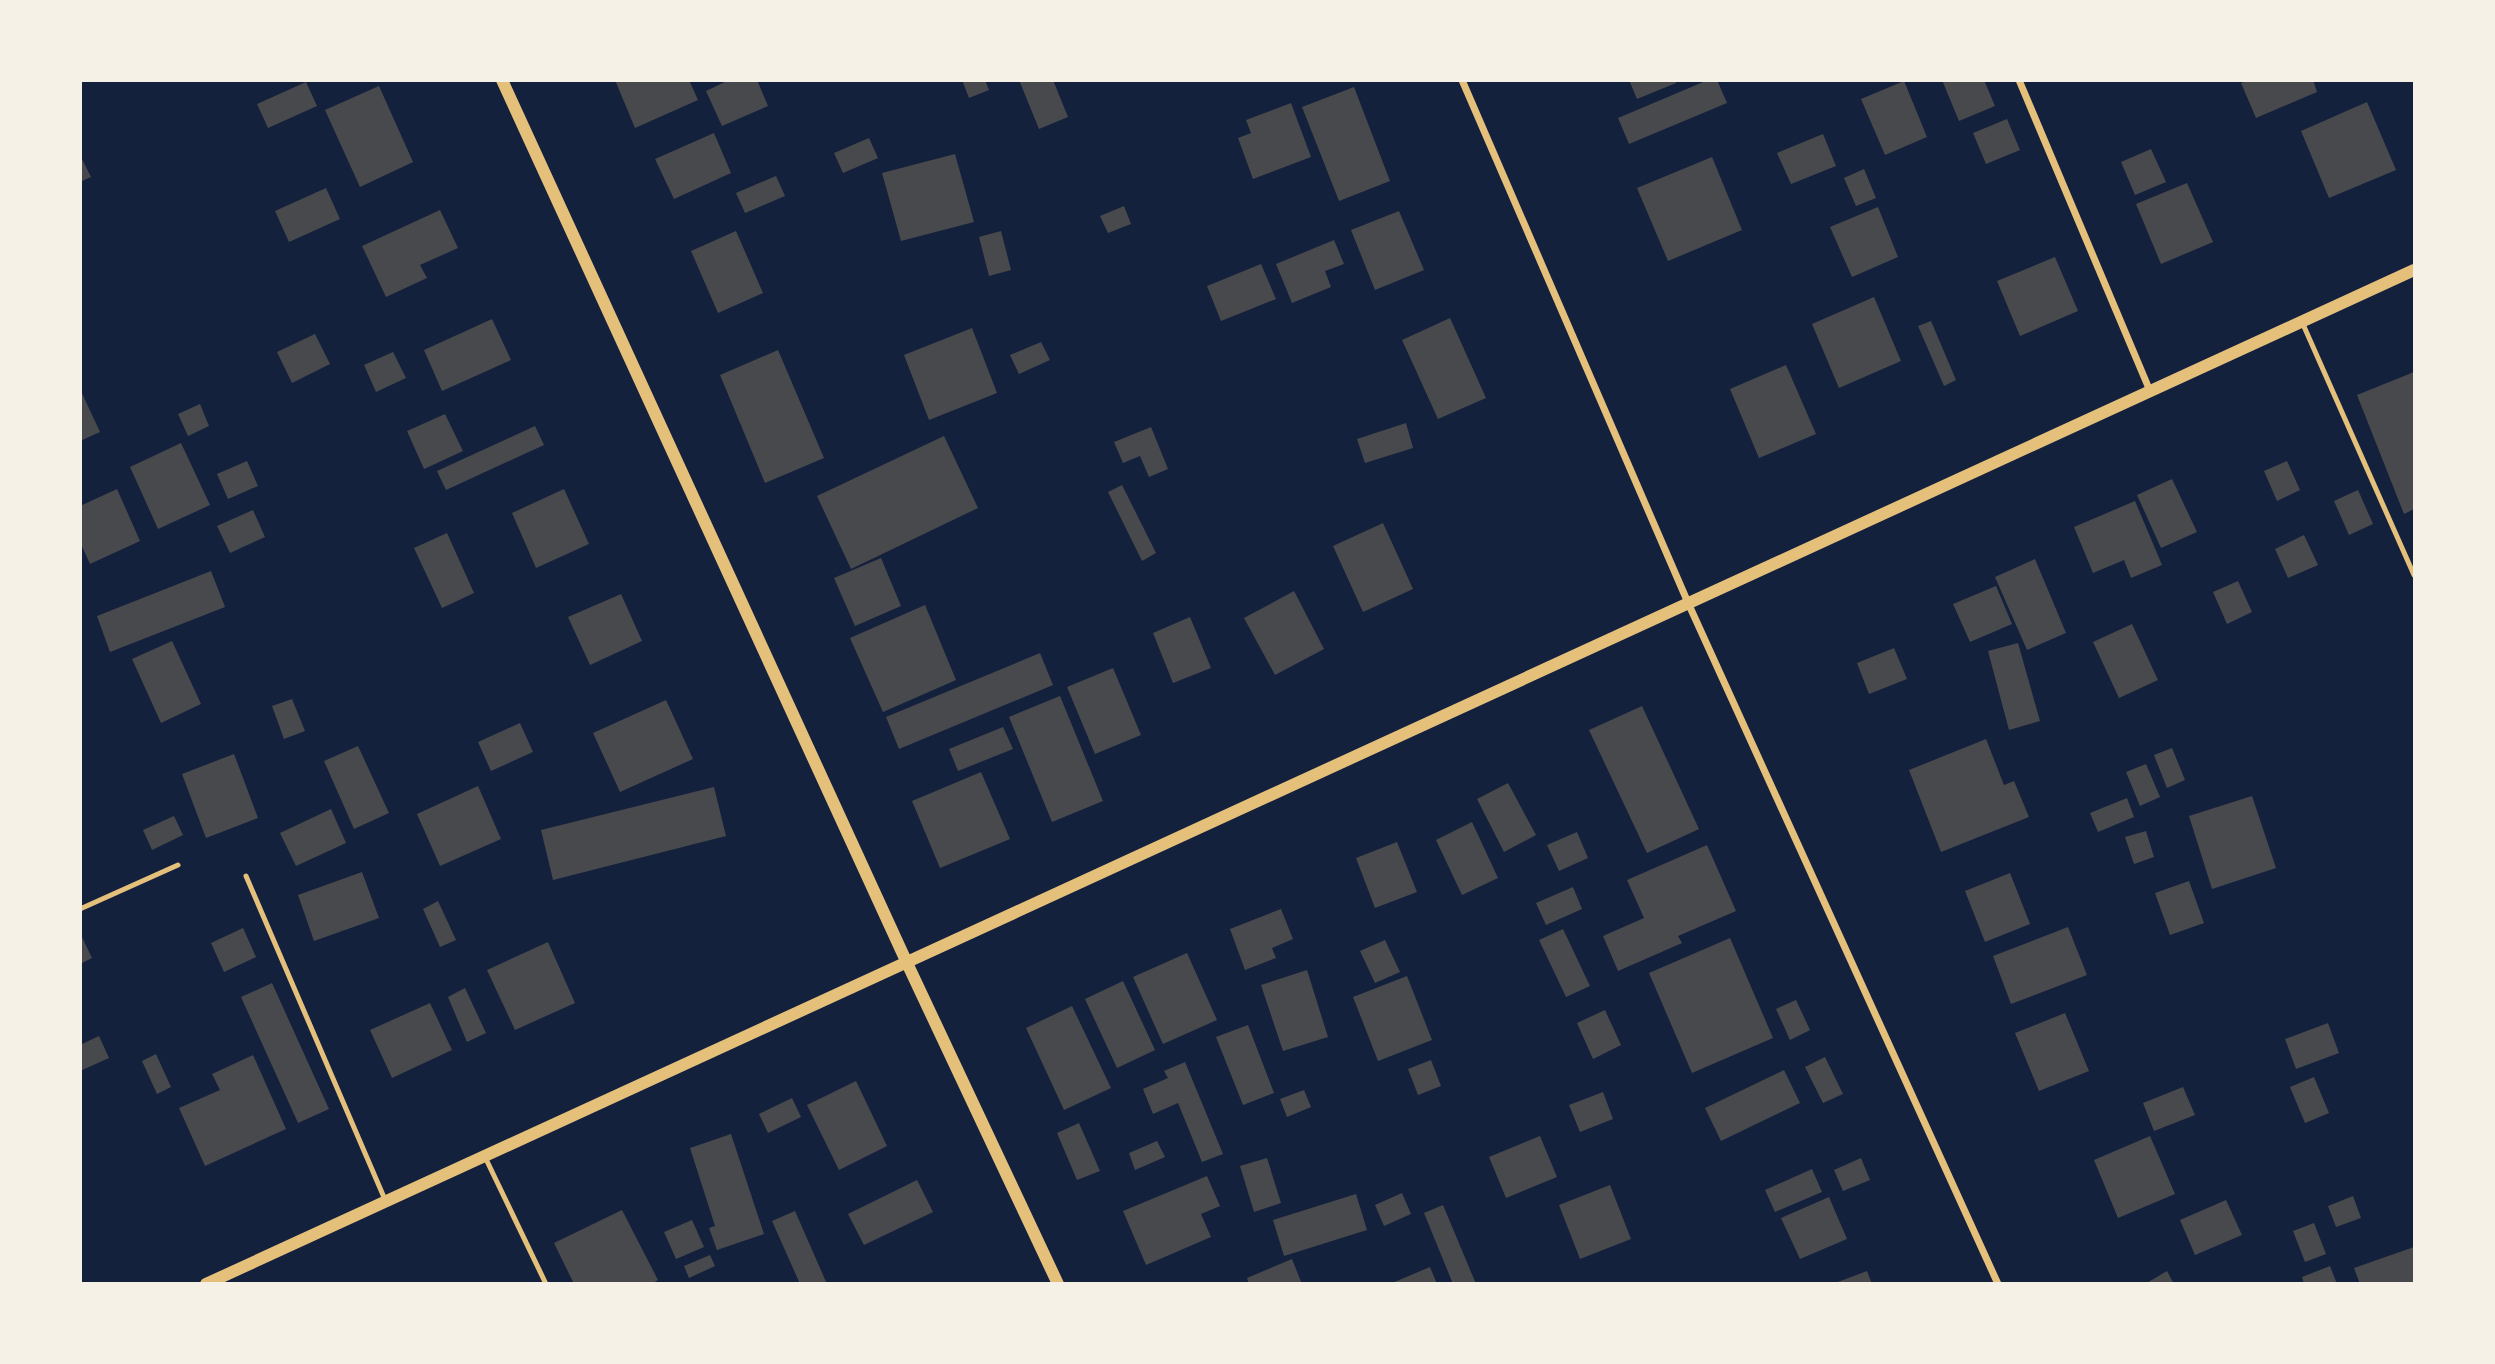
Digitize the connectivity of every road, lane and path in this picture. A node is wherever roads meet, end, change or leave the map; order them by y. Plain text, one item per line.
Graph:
1 (502, 80) edge
2 (1462, 80) edge
3 (2019, 80) edge
4 (2414, 270) edge
5 (2301, 322) junction
6 (2150, 391) junction
7 (2414, 575) edge
8 (1689, 604) junction
9 (178, 864) dead end
10 (246, 876) dead end
11 (80, 909) edge
12 (907, 963) junction
13 (485, 1157) junction
14 (386, 1202) junction
15 (206, 1283) edge
16 (546, 1283) edge
17 (1058, 1283) edge
18 (1998, 1283) edge

1 - 12 street
2 - 8 street
3 - 6 street
4 - 5 street
5 - 6 street
5 - 7 lane
6 - 8 street
8 - 12 street
8 - 18 street
9 - 11 lane
10 - 14 lane
12 - 13 street
12 - 17 street
13 - 14 street
13 - 16 lane
14 - 15 street

